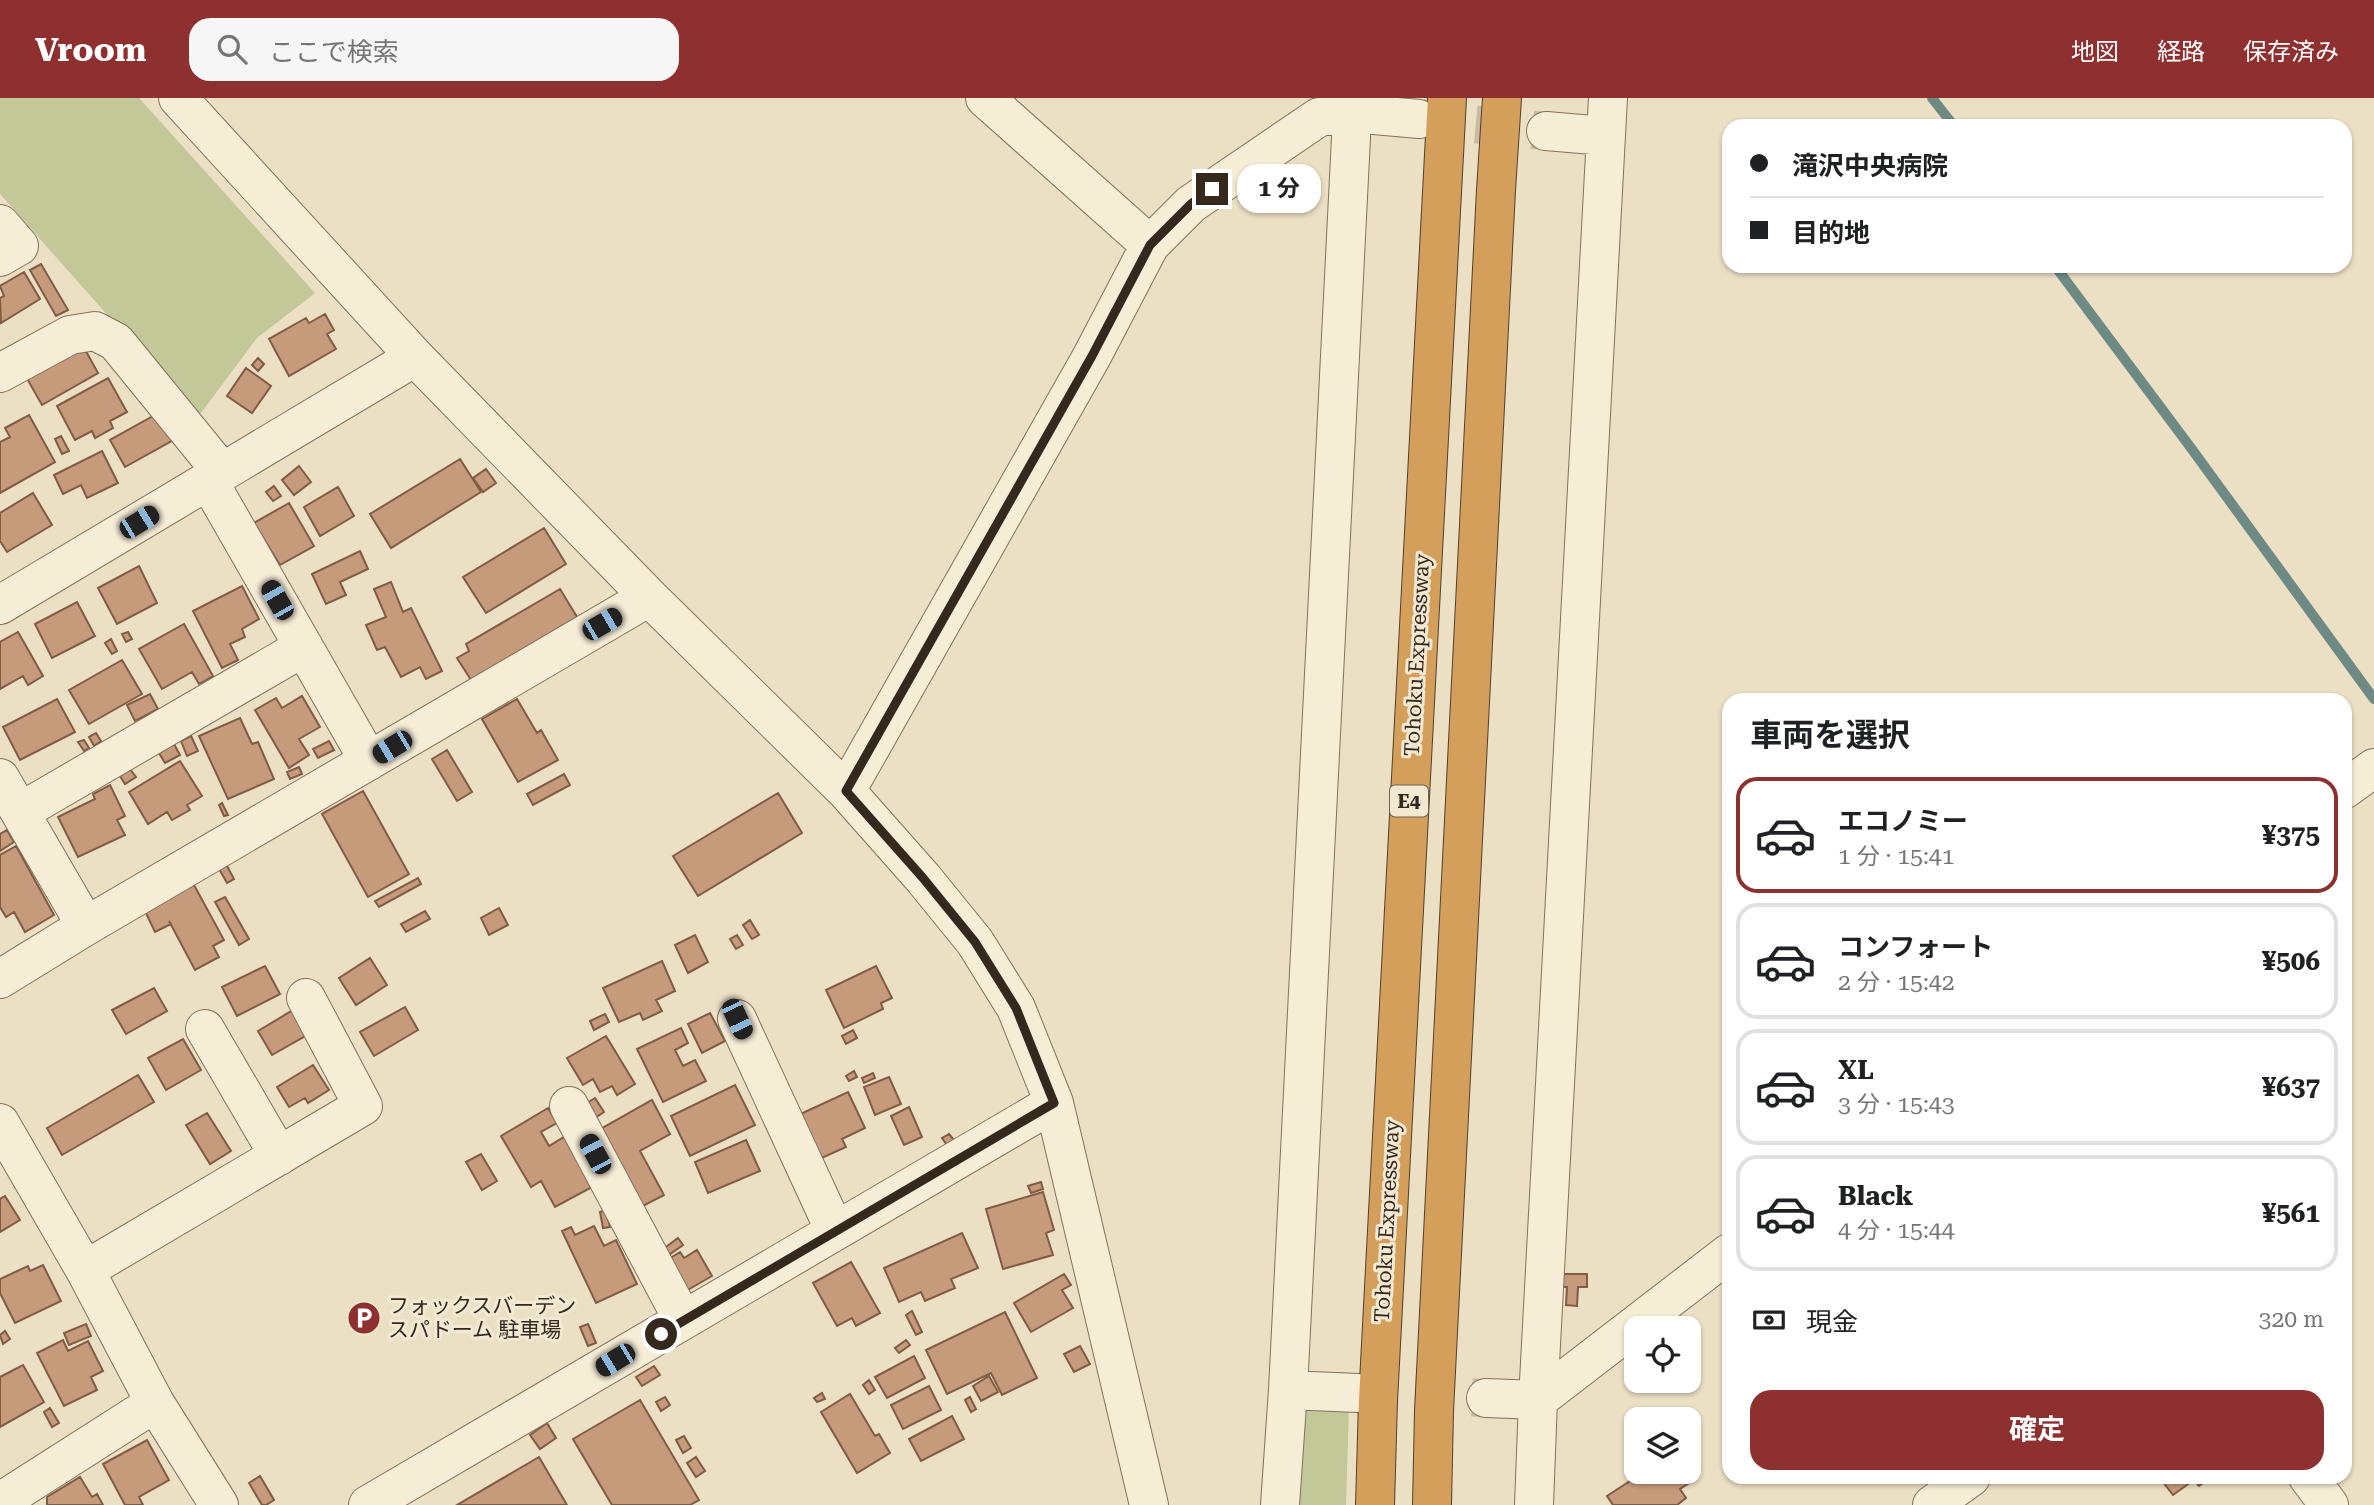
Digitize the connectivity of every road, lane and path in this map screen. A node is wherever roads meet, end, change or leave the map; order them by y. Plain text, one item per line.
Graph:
1 (178, 98) edge
2 (985, 98) edge
3 (1502, 98) edge
4 (1608, 98) edge
5 (1352, 106) edge
6 (1433, 109) edge
7 (1546, 131) tunnel mouth
8 (1605, 136) junction
9 (0, 224) edge
10 (1150, 245) junction
11 (0, 257) edge
12 (415, 357) junction
13 (0, 373) edge
14 (215, 476) junction
15 (649, 597) junction
16 (0, 605) edge
17 (304, 647) junction
18 (369, 761) junction
19 (2374, 768) edge
20 (0, 778) edge
21 (2352, 784) edge
22 (846, 791) junction
23 (20, 812) junction
24 (86, 926) junction
25 (0, 979) edge
26 (306, 999) dead end
27 (737, 1019) dead end
28 (205, 1029) dead end
29 (1054, 1103) junction
30 (569, 1106) dead end
31 (0, 1123) edge
32 (279, 1156) junction
33 (835, 1231) junction
34 (1722, 1258) edge
35 (85, 1270) junction
36 (683, 1321) junction
37 (1288, 1390) junction
38 (1358, 1393) tunnel mouth
39 (1486, 1398) tunnel mouth
40 (1538, 1400) junction
41 (155, 1403) junction
42 (1961, 1484) edge
43 (2313, 1484) edge
44 (7, 1495) edge
45 (219, 1505) edge
46 (368, 1505) edge
47 (1149, 1505) edge
48 (1280, 1505) edge
49 (1375, 1505) edge
50 (1432, 1505) edge
51 (1534, 1505) edge
52 (1932, 1505) edge
53 (2329, 1505) edge

1 - 12 street
2 - 10 street
3 - 50 highway
4 - 8 street
5 - 6 street
5 - 10 street
5 - 37 street
6 - 49 highway, Tohoku Expressway / E4
7 - 8 street
8 - 40 street
9 - 11 street
10 - 22 street
12 - 14 street
12 - 15 street
13 - 14 street
14 - 16 street
14 - 17 street
15 - 18 street
15 - 22 street
17 - 18 street
17 - 23 street
18 - 24 street
19 - 21 street
20 - 23 street
22 - 29 street
23 - 24 street
24 - 25 street
26 - 32 street
27 - 33 street
28 - 32 street
29 - 33 street
29 - 47 street
30 - 36 street
31 - 35 street
32 - 35 street
33 - 36 street
34 - 40 street
35 - 41 street
36 - 46 street
37 - 38 street
37 - 48 street
39 - 40 street
40 - 51 street
41 - 44 street
41 - 45 street
42 - 52 street
43 - 53 street

